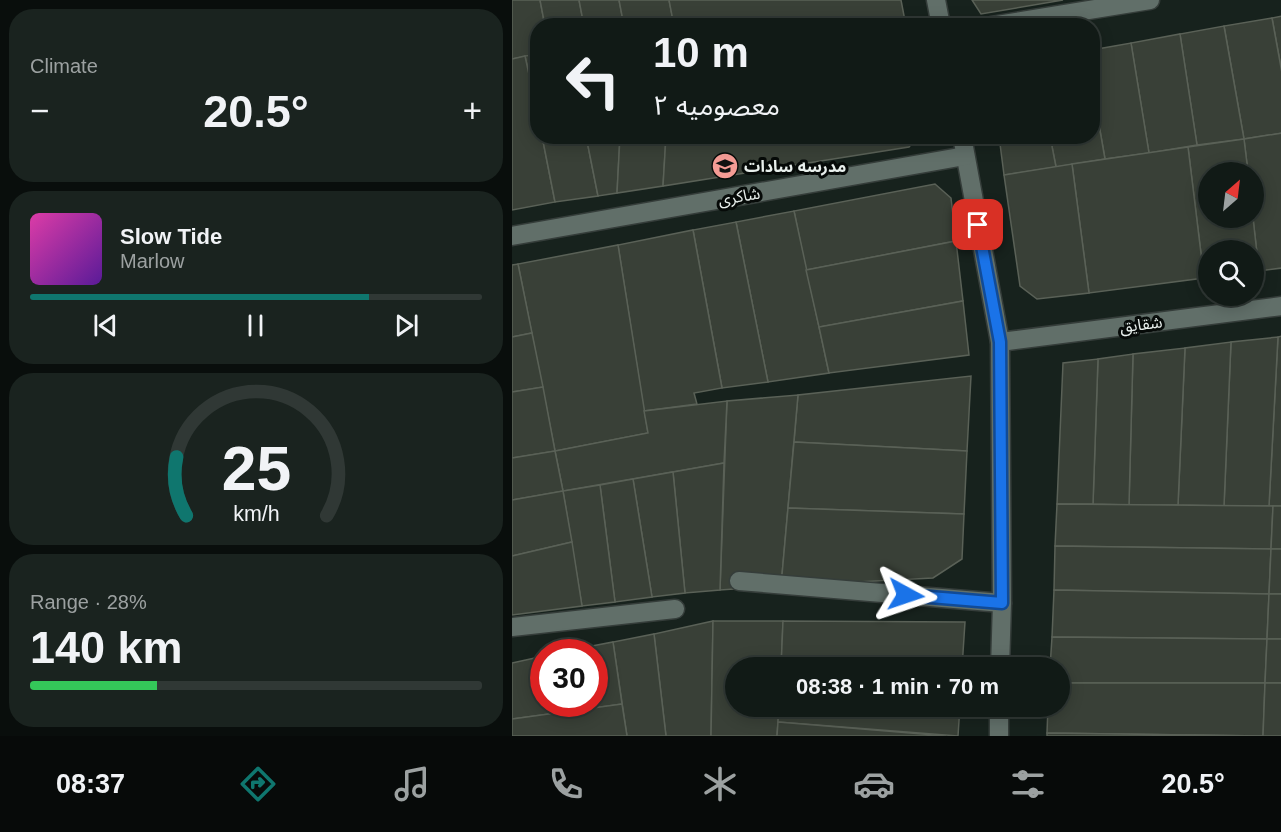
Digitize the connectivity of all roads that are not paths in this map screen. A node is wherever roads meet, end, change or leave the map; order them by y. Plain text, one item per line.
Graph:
1 (936, 0) edge
2 (1150, 0) edge
3 (939, 18) edge
4 (1040, 18) edge
5 (963, 144) edge
6 (965, 156) junction
7 (512, 236) edge
8 (1282, 306) edge
9 (1000, 342) junction
10 (739, 581) dead end
11 (1002, 603) junction
12 (675, 609) dead end
13 (512, 627) edge
14 (1000, 657) edge
15 (999, 717) edge
16 (999, 736) edge

1 - 3 street
2 - 4 street
5 - 6 street
6 - 7 street, شاکری
6 - 9 street
8 - 9 street, شقایق
9 - 11 street
10 - 11 street
11 - 14 street
12 - 13 street
15 - 16 street

